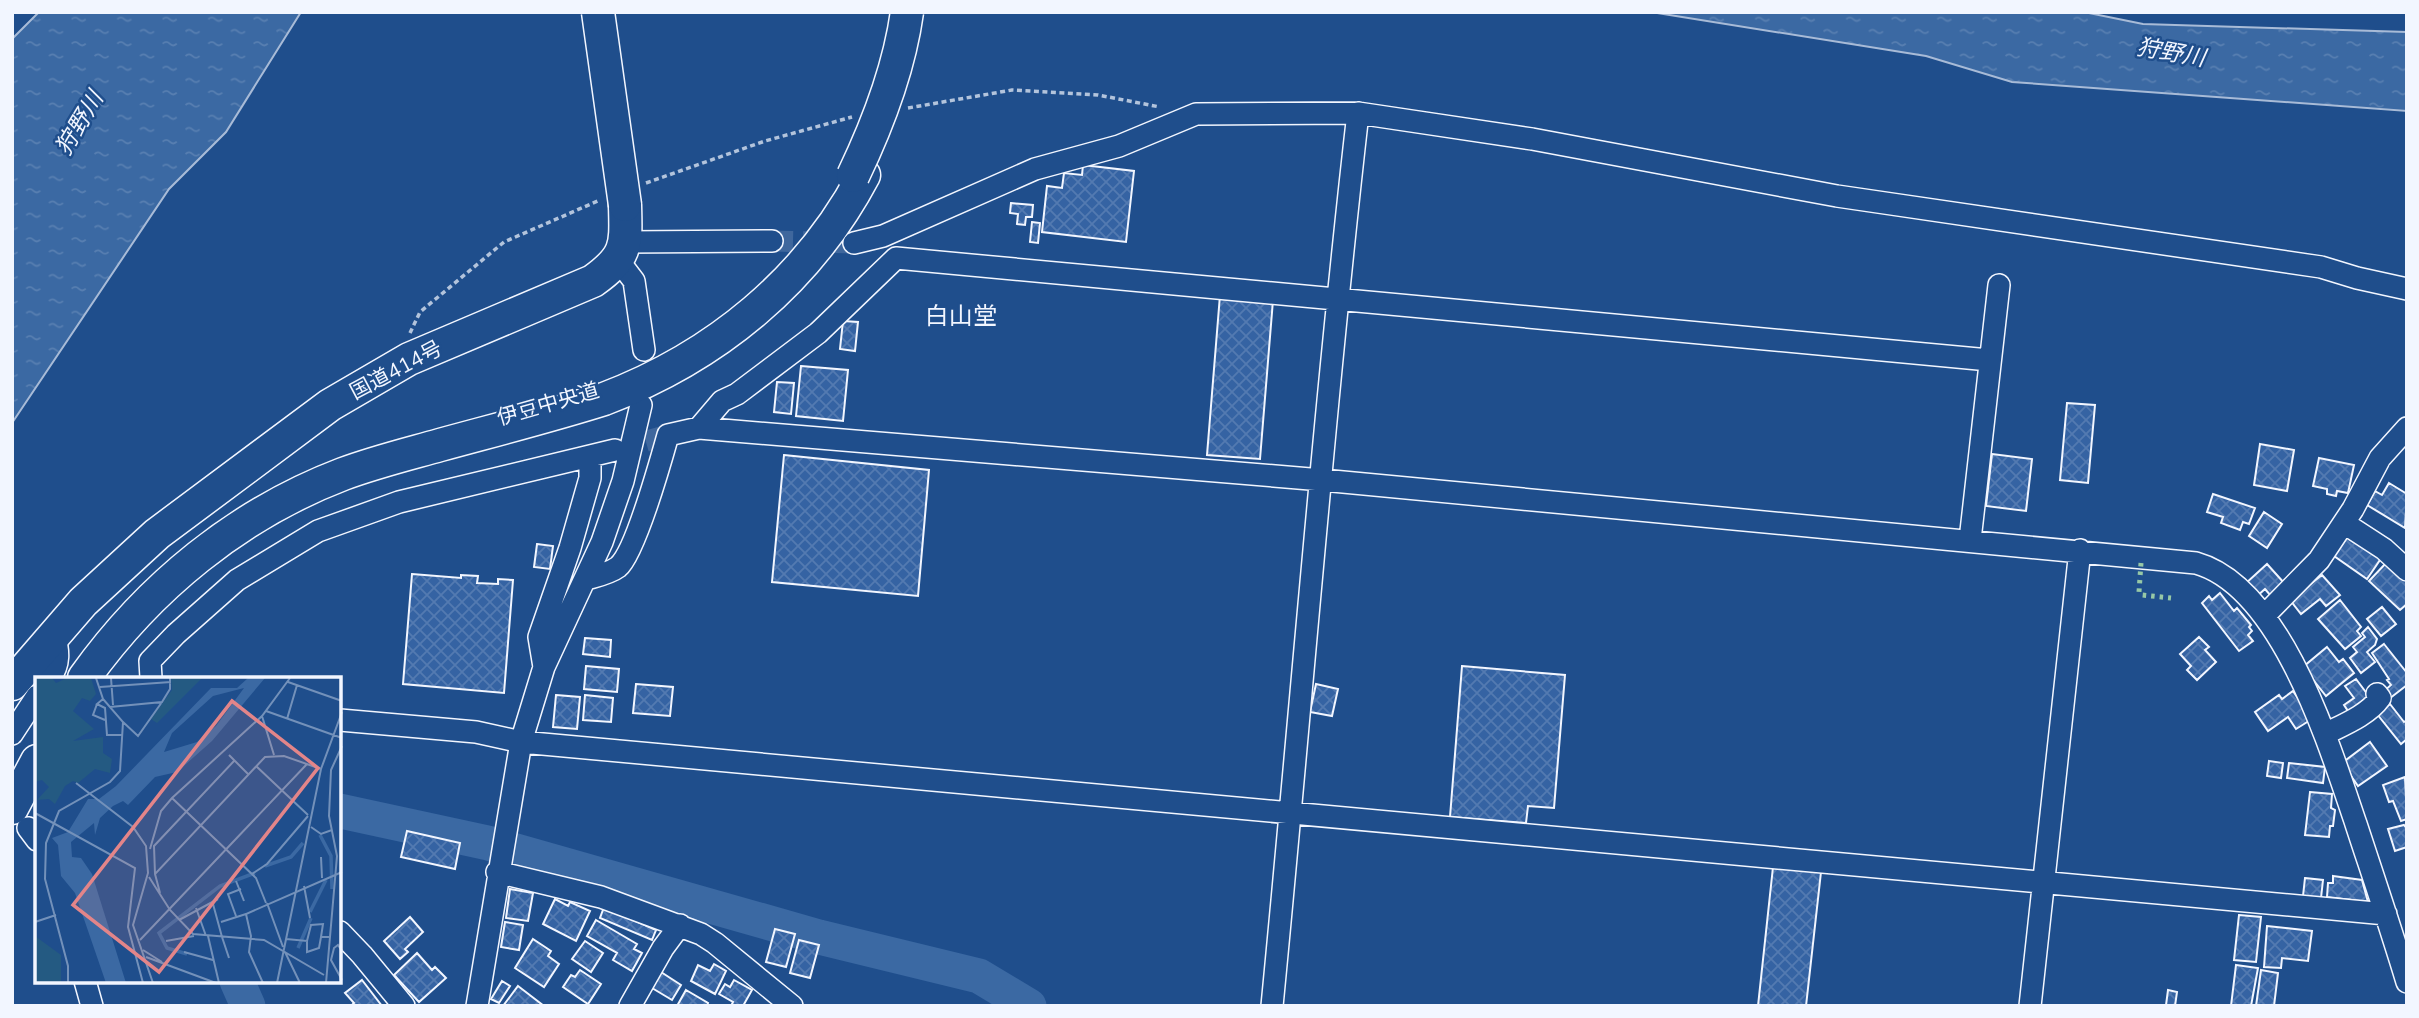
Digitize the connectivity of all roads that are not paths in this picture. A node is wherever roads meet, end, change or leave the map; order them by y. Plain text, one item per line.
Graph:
1 (598, 12) edge
2 (906, 12) edge
3 (914, 12) edge
4 (1359, 113) junction
5 (859, 176) junction
6 (772, 241) tunnel mouth
7 (855, 243) tunnel mouth
8 (622, 251) junction
9 (1999, 285) dead end
10 (2407, 289) edge
11 (1337, 298) junction
12 (644, 350) dead end
13 (1989, 360) junction
14 (641, 405) dead end
15 (699, 428) junction
16 (2407, 428) edge
17 (615, 450) tunnel mouth
18 (590, 457) junction
19 (1322, 480) junction
20 (2344, 523) junction
21 (1970, 540) junction
22 (2080, 550) junction
23 (2407, 570) edge
24 (587, 579) junction
25 (2264, 616) junction
26 (54, 634) junction
27 (544, 667) junction
28 (51, 677) edge
29 (73, 677) edge
30 (85, 677) edge
31 (151, 677) edge
32 (12, 684) edge
33 (2377, 694) dead end
34 (35, 699) edge
35 (341, 720) edge
36 (12, 734) edge
37 (2325, 734) junction
38 (521, 742) junction
39 (35, 743) edge
40 (35, 773) edge
41 (12, 785) edge
42 (1290, 812) junction
43 (26, 825) edge
44 (498, 872) junction
45 (2042, 883) junction
46 (2386, 914) junction
47 (680, 926) junction
48 (341, 933) edge
49 (2407, 982) edge
50 (632, 1005) edge
51 (404, 1006) edge
52 (477, 1006) edge
53 (792, 1006) edge
54 (1272, 1006) edge
55 (2030, 1006) edge

1 - 8 highway, bridge
2 - 5 highway, 伊豆中央道, bridge
3 - 5 highway, 伊豆中央道
4 - 7 street
4 - 10 street
4 - 11 street
5 - 29 highway, 伊豆中央道
5 - 30 highway, 伊豆中央道
6 - 8 street
8 - 12 street
8 - 26 highway, 国道414号
9 - 13 street
11 - 13 street
11 - 15 street
11 - 19 street
13 - 21 street
14 - 24 street
15 - 19 street
15 - 24 street
16 - 20 street
17 - 18 street
18 - 27 street
18 - 31 street
19 - 21 street
19 - 42 street
20 - 23 street
20 - 25 street
21 - 22 street
22 - 25 street
22 - 45 street
24 - 27 street
25 - 37 street
26 - 28 street
26 - 32 highway, 国道414号
27 - 38 street
33 - 37 street
34 - 36 street
35 - 38 street
37 - 46 street
38 - 42 street
38 - 44 street
39 - 41 highway
40 - 43 highway
42 - 45 street
42 - 54 street
44 - 47 street
44 - 52 street
45 - 46 street
45 - 55 street
46 - 49 street
47 - 50 street
47 - 53 street
48 - 51 street

